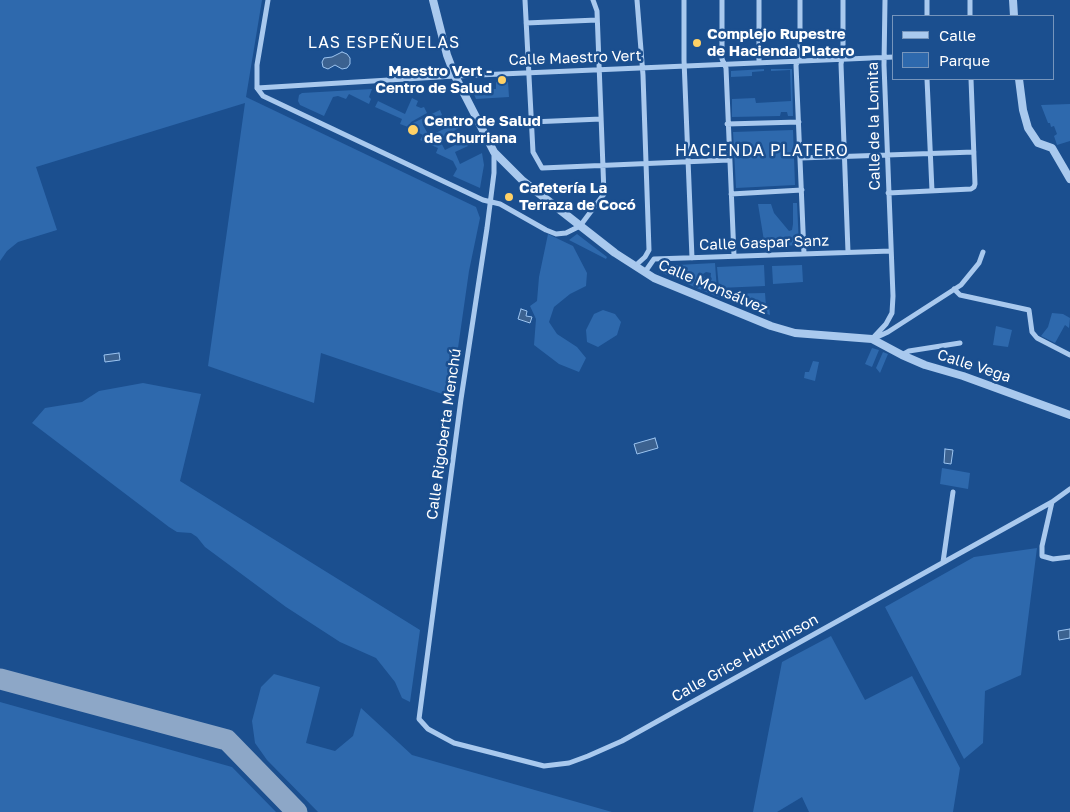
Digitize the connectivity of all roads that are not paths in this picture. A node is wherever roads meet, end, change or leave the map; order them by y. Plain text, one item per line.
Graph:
1 (268, 0) edge
2 (433, 0) edge
3 (525, 0) edge
4 (593, 0) edge
5 (637, 0) edge
6 (684, 0) edge
7 (722, 0) edge
8 (759, 0) edge
9 (800, 0) edge
10 (843, 0) edge
11 (885, 0) edge
12 (927, 0) edge
13 (970, 0) edge
14 (1014, 0) edge
15 (927, 15) edge
16 (970, 15) edge
17 (1014, 15) edge
18 (598, 20) junction
19 (526, 23) junction
20 (892, 57) edge
21 (884, 58) junction
22 (842, 59) junction
23 (798, 61) junction
24 (759, 63) junction
25 (724, 64) junction
26 (684, 66) junction
27 (643, 68) junction
28 (599, 70) junction
29 (529, 73) junction
30 (455, 76) junction
31 (927, 80) edge
32 (971, 80) edge
33 (1019, 80) edge
34 (257, 88) junction
35 (601, 119) junction
36 (531, 122) junction
37 (799, 122) junction
38 (727, 124) junction
39 (494, 152) junction
40 (974, 152) junction
41 (930, 154) junction
42 (886, 155) junction
43 (843, 156) junction
44 (800, 158) junction
45 (729, 160) junction
46 (688, 162) junction
47 (646, 164) junction
48 (603, 166) junction
49 (1070, 179) edge
50 (802, 190) junction
51 (932, 191) junction
52 (888, 193) junction
53 (731, 194) junction
54 (490, 202) junction
55 (580, 226) junction
56 (649, 250) junction
57 (891, 251) junction
58 (848, 252) junction
59 (804, 254) junction
60 (983, 254) dead end
61 (734, 256) junction
62 (692, 258) junction
63 (654, 259) junction
64 (636, 266) junction
65 (645, 272) junction
66 (954, 289) junction
67 (872, 339) junction
68 (960, 343) dead end
69 (902, 355) junction
70 (1070, 355) edge
71 (1070, 415) edge
72 (1070, 490) edge
73 (953, 492) dead end
74 (1052, 502) junction
75 (1070, 558) edge
76 (943, 562) junction
77 (419, 719) joint

1 - 34 street
2 - 30 street, Calle Monsálvez
3 - 19 street
4 - 18 street
5 - 27 street
6 - 26 street
7 - 25 street
8 - 24 street
9 - 23 street
10 - 22 street
11 - 21 street, Calle de la Lomita
12 - 15 street
13 - 16 street
14 - 17 street
18 - 19 street
18 - 28 street
19 - 29 street
20 - 21 street, Calle Maestro Vert
21 - 22 street, Calle Maestro Vert
21 - 42 street, Calle de la Lomita
22 - 23 street, Calle Maestro Vert
22 - 43 street
23 - 24 street, Calle Maestro Vert
23 - 37 street
24 - 25 street, Calle Maestro Vert
25 - 26 street, Calle Maestro Vert
25 - 38 street
26 - 27 street, Calle Maestro Vert
26 - 46 street
27 - 28 street, Calle Maestro Vert
27 - 47 street
28 - 29 street, Calle Maestro Vert
28 - 35 street
29 - 30 street, Calle Maestro Vert
29 - 36 street
30 - 34 street, Calle Maestro Vert
30 - 39 street, Calle Monsálvez
31 - 41 street
32 - 40 street
33 - 49 street
34 - 54 street
35 - 36 street
35 - 48 street
36 - 48 street
37 - 38 street
37 - 44 street
38 - 45 street
39 - 54 street, Calle Rigoberta Menchú
39 - 55 street, Calle Monsálvez
40 - 41 street
40 - 51 street
41 - 42 street
41 - 51 street
42 - 43 street
42 - 52 street, Calle de la Lomita
43 - 44 street
43 - 58 street
44 - 50 street
45 - 46 street
45 - 53 street
46 - 47 street
46 - 62 street
47 - 48 street
47 - 56 street
48 - 55 street
50 - 53 street
50 - 59 street
51 - 52 street
52 - 57 street, Calle de la Lomita
53 - 61 street
54 - 55 street
54 - 77 street, Calle Rigoberta Menchú
55 - 64 street, Calle Monsálvez
56 - 63 street
56 - 64 street
57 - 58 street, Calle Gaspar Sanz
57 - 67 street, Calle de la Lomita
58 - 59 street, Calle Gaspar Sanz
59 - 61 street, Calle Gaspar Sanz
60 - 66 street
61 - 62 street, Calle Gaspar Sanz
62 - 63 street, Calle Gaspar Sanz
63 - 65 street
64 - 65 street, Calle Monsálvez
65 - 67 street, Calle Monsálvez
66 - 67 street
66 - 70 street
67 - 69 street, Calle Vega
68 - 69 street
69 - 71 street, Calle Vega
72 - 74 street, Calle Grice Hutchinson
73 - 76 street
74 - 75 street
74 - 76 street, Calle Grice Hutchinson
76 - 77 street, Calle Grice Hutchinson

